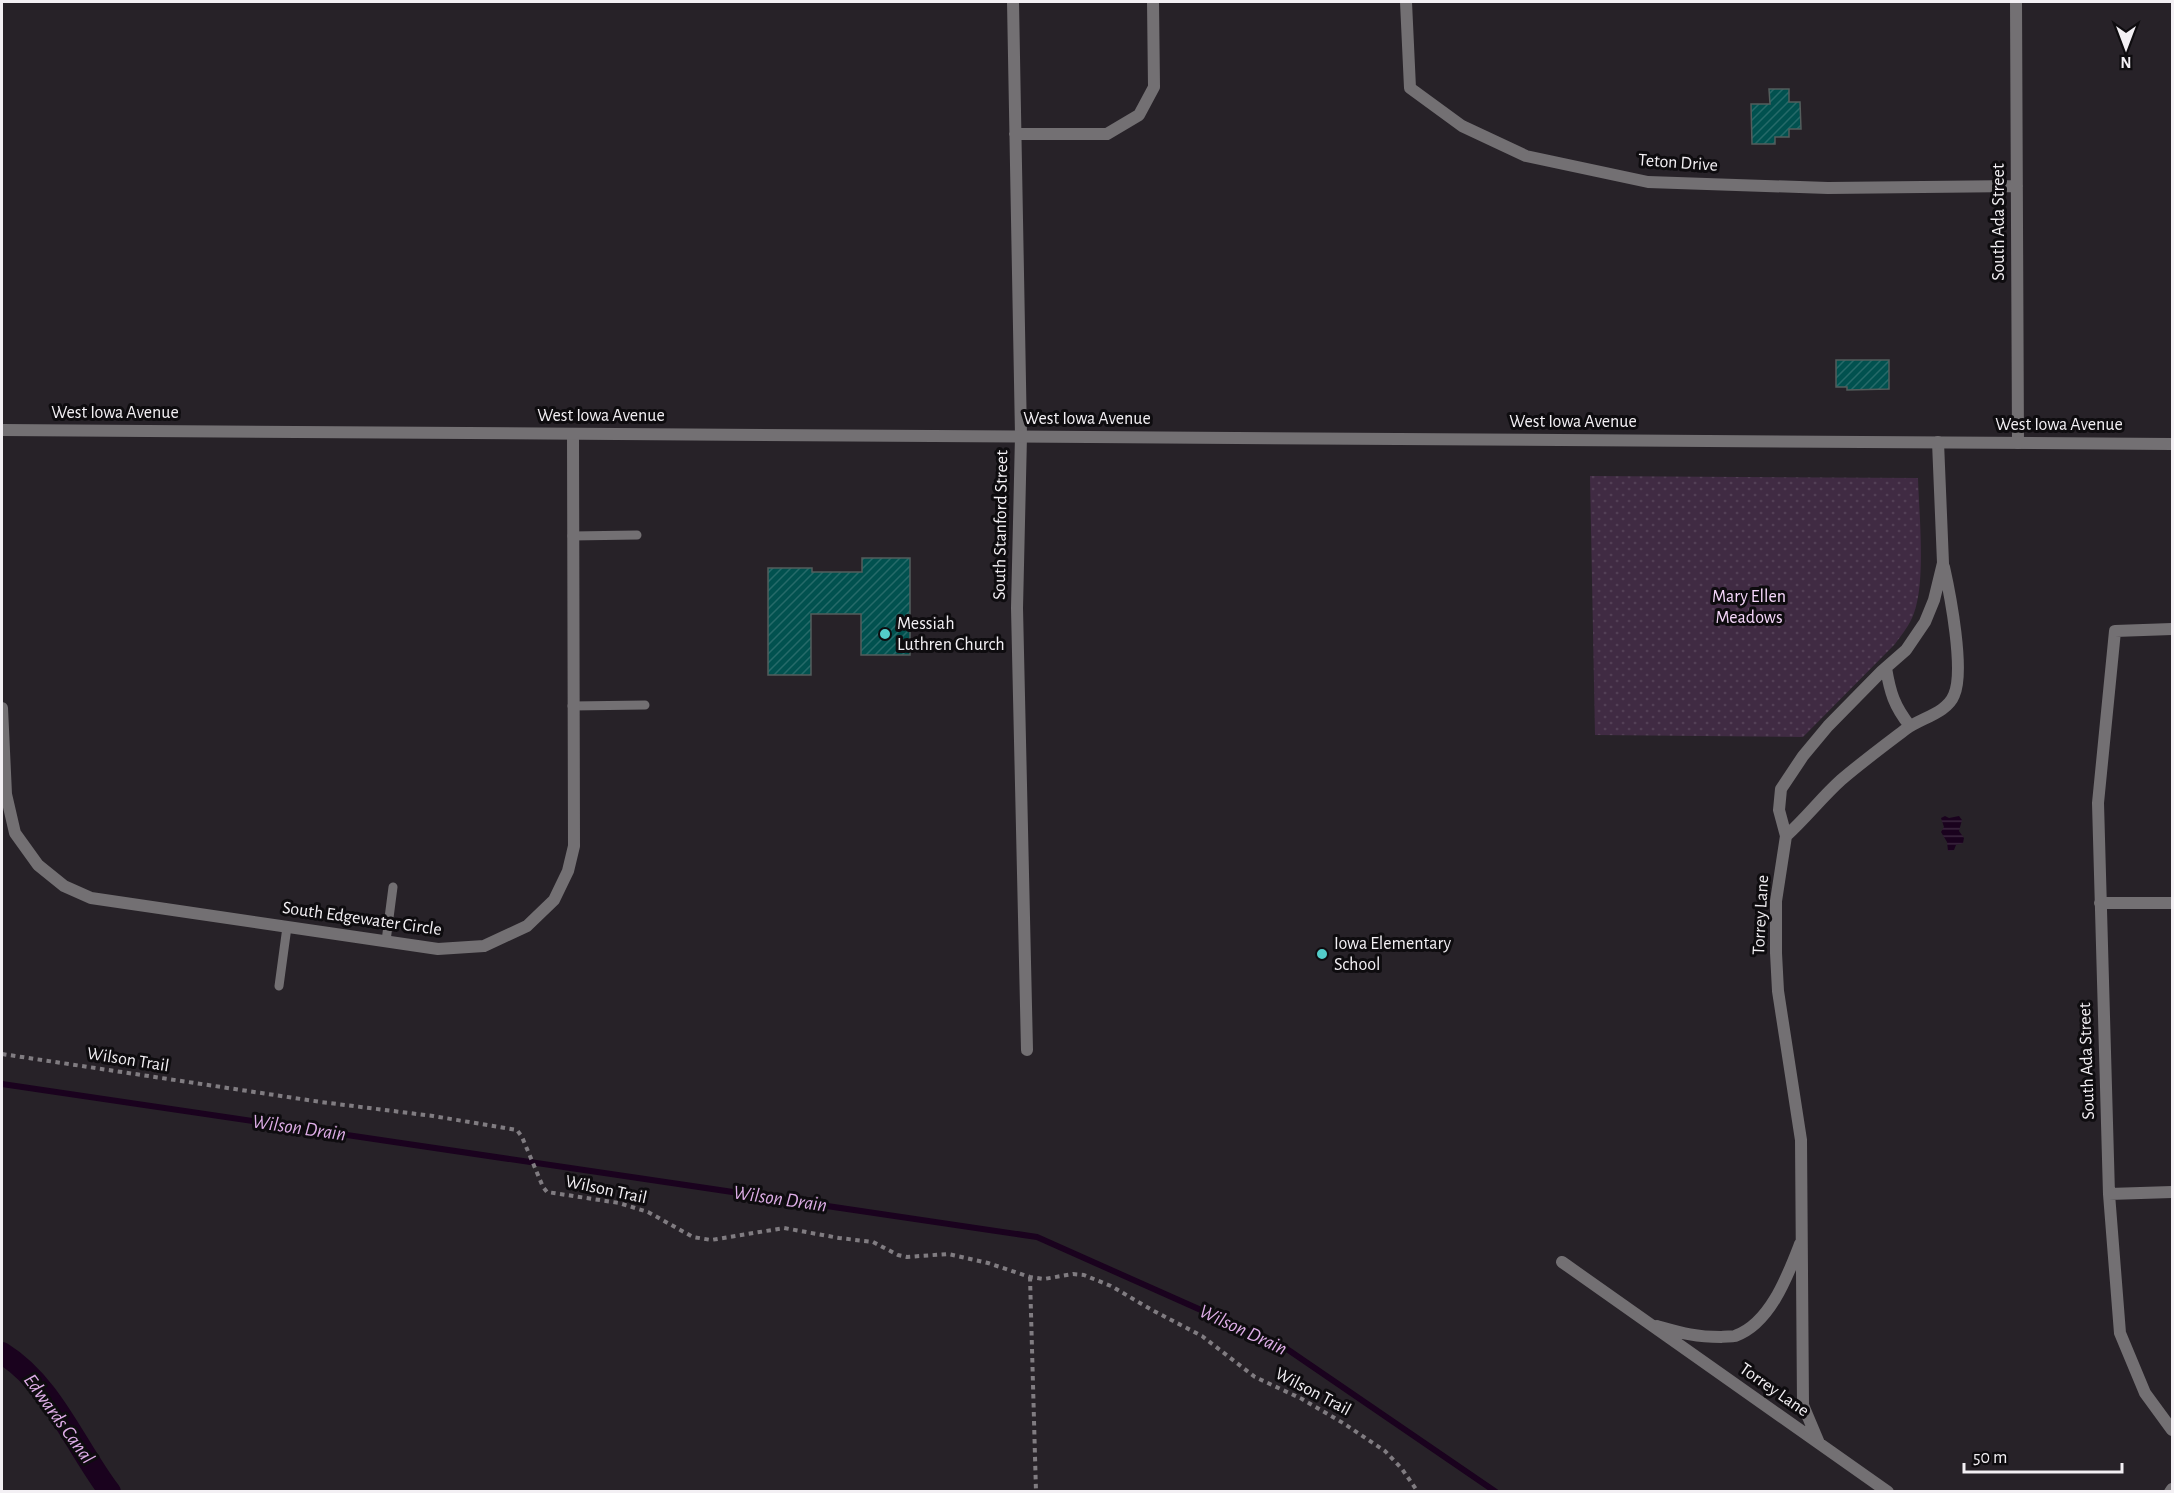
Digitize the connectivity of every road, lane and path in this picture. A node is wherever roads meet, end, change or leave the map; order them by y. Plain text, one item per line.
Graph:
1 (1013, 2) edge
2 (1153, 2) edge
3 (1406, 2) edge
4 (2016, 2) edge
5 (1015, 134) junction
6 (2017, 186) junction
7 (2, 430) edge
8 (573, 434) junction
9 (1021, 436) junction
10 (1938, 442) junction
11 (2018, 443) junction
12 (2172, 444) edge
13 (637, 535) dead end
14 (572, 536) junction
15 (1943, 563) junction
16 (2172, 629) edge
17 (1886, 668) junction
18 (645, 705) dead end
19 (572, 706) junction
20 (2, 708) edge
21 (1910, 726) junction
22 (1786, 836) junction
23 (393, 887) dead end
24 (2100, 903) junction
25 (2172, 903) edge
26 (287, 927) junction
27 (386, 941) junction
28 (279, 987) dead end
29 (1027, 1050) dead end
30 (2, 1054) edge
31 (2172, 1192) edge
32 (2109, 1194) junction
33 (1803, 1237) junction
34 (1562, 1262) dead end
35 (1030, 1277) junction
36 (1647, 1323) junction
37 (2172, 1430) edge
38 (1819, 1443) junction
39 (1036, 1491) edge
40 (1418, 1491) edge
41 (1888, 1491) edge

1 - 5 street, South Stanford Street
2 - 5 street
3 - 6 street, Teton Drive
4 - 6 street, South Ada Street
5 - 9 street, South Stanford Street
6 - 11 street, South Ada Street
7 - 8 street, West Iowa Avenue
8 - 9 street, West Iowa Avenue
8 - 14 street, South Edgewater Circle
9 - 10 street, West Iowa Avenue
9 - 29 street, South Stanford Street
10 - 11 street, West Iowa Avenue
10 - 15 street, Torrey Lane
11 - 12 street, West Iowa Avenue
13 - 14 lane
14 - 19 street, South Edgewater Circle
15 - 17 street, Torrey Lane
15 - 21 street
16 - 24 street, South Ada Street
17 - 21 street
17 - 22 street, Torrey Lane
18 - 19 lane
19 - 27 street, South Edgewater Circle
20 - 26 street, South Edgewater Circle
21 - 22 street
22 - 33 street, Torrey Lane
23 - 27 lane
24 - 25 street
24 - 32 street, South Ada Street
26 - 27 street, South Edgewater Circle
26 - 28 lane
30 - 35 path, Wilson Trail
31 - 32 street
32 - 37 street, South Ada Street
33 - 36 street
33 - 38 street, Torrey Lane
34 - 36 street, Torrey Lane
35 - 39 path
35 - 40 path, Wilson Trail
36 - 38 street, Torrey Lane
38 - 41 street, Torrey Lane

